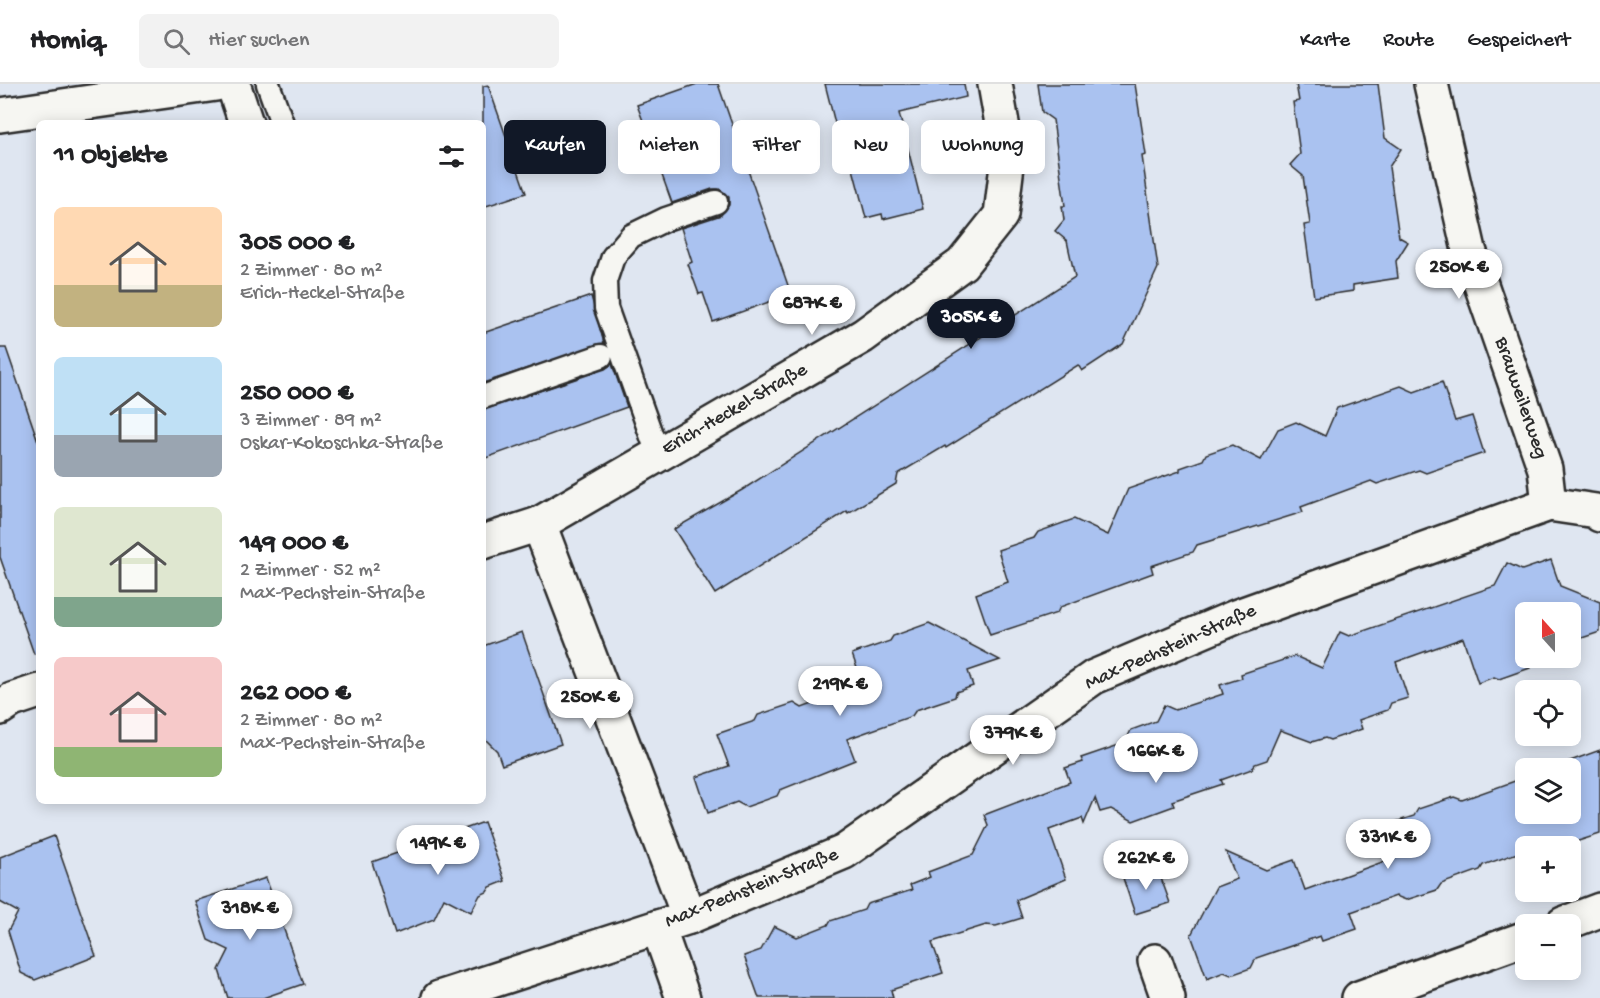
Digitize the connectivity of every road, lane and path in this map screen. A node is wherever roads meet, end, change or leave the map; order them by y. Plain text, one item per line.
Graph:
1 (216, 84) edge
2 (233, 84) edge
3 (268, 84) edge
4 (995, 84) edge
5 (1431, 84) edge
6 (0, 116) edge
7 (36, 120) edge
8 (245, 120) edge
9 (281, 120) edge
10 (716, 202) dead end
11 (602, 356) dead end
12 (486, 396) edge
13 (658, 454) junction
14 (1549, 504) junction
15 (1600, 515) edge
16 (538, 524) junction
17 (486, 541) edge
18 (36, 692) edge
19 (0, 708) edge
20 (1600, 910) edge
21 (689, 917) junction
22 (1581, 917) edge
23 (658, 927) junction
24 (1515, 942) edge
25 (1155, 961) dead end
26 (439, 998) edge
27 (683, 998) edge
28 (1168, 998) edge
29 (1359, 998) edge

1 - 7 street
2 - 8 street
3 - 9 lane
4 - 13 street, Erich-Heckel-Straße
5 - 14 street, Brauweilerweg
6 - 7 street
10 - 13 lane
11 - 12 lane
13 - 16 street, Erich-Heckel-Straße
14 - 15 street, Max-Pechstein-Straße
14 - 21 street, Max-Pechstein-Straße
16 - 17 street, Erich-Heckel-Straße
16 - 21 street
18 - 19 street
20 - 22 street
21 - 23 street, Max-Pechstein-Straße
23 - 26 street, Max-Pechstein-Straße
23 - 27 street
24 - 29 street
25 - 28 street

